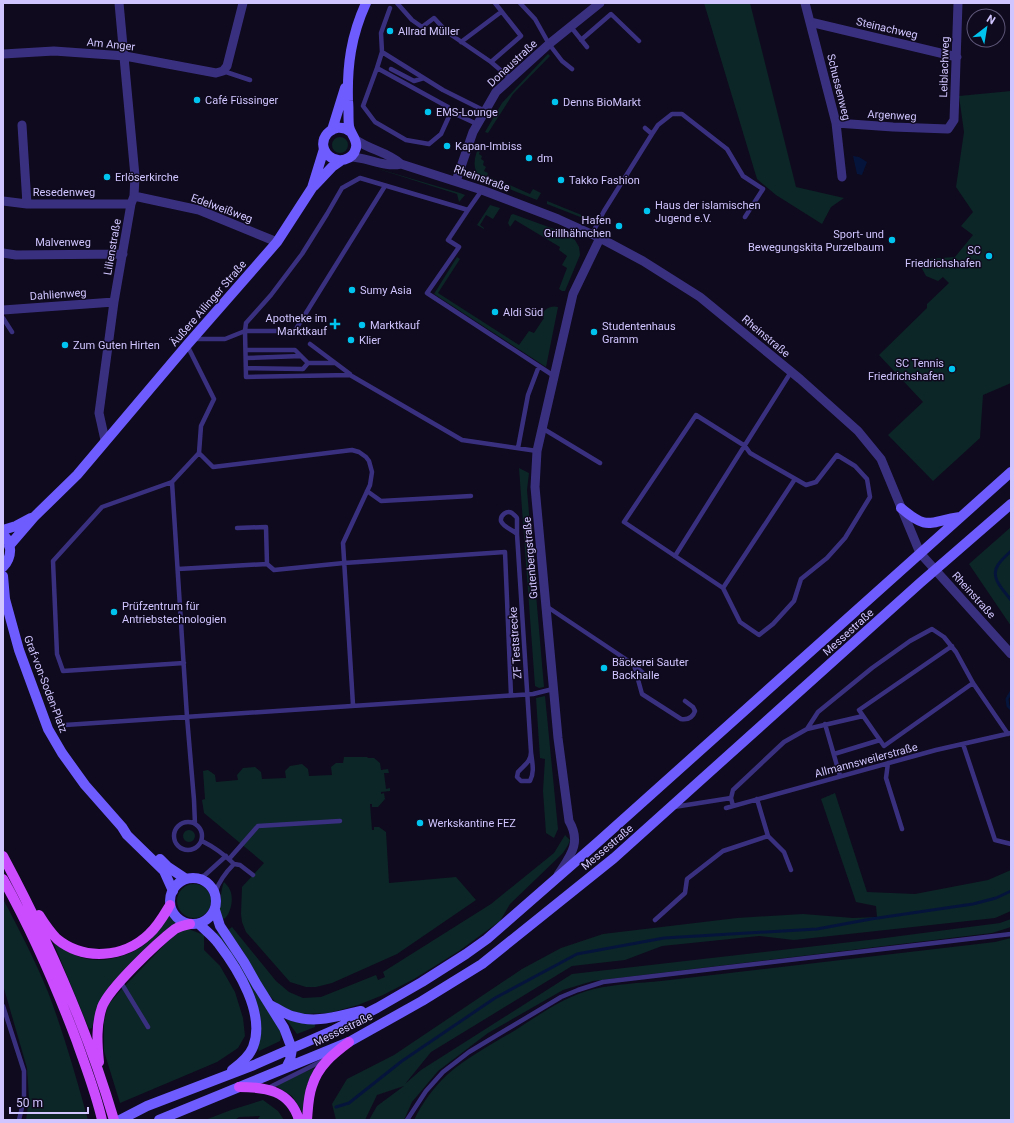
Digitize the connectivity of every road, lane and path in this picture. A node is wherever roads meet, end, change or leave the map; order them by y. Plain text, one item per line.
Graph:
1 (119, 3) edge
2 (243, 3) edge
3 (366, 3) edge
4 (397, 3) edge
5 (495, 3) edge
6 (520, 3) edge
7 (805, 3) edge
8 (958, 3) edge
9 (595, 5) edge
10 (390, 8) dead end
11 (502, 12) junction
12 (810, 22) junction
13 (570, 27) junction
14 (581, 40) junction
15 (639, 41) dead end
16 (461, 42) junction
17 (549, 44) junction
18 (587, 47) dead end
19 (382, 52) junction
20 (3, 54) edge
21 (125, 56) junction
22 (957, 57) junction
23 (491, 62) junction
24 (377, 68) junction
25 (391, 69) dead end
26 (572, 69) dead end
27 (219, 72) junction
28 (424, 78) junction
29 (511, 78) junction
30 (348, 79) junction
31 (250, 80) dead end
32 (484, 111) junction
33 (451, 112) junction
34 (22, 121) dead end
35 (836, 123) junction
36 (477, 124) junction
37 (645, 128) dead end
38 (948, 129) joint
39 (332, 130) junction
40 (652, 134) junction
41 (353, 136) junction
42 (324, 150) junction
43 (346, 159) junction
44 (401, 164) junction
45 (842, 177) dead end
46 (456, 181) junction
47 (385, 186) junction
48 (312, 188) junction
49 (482, 190) junction
50 (133, 200) junction
51 (3, 201) edge
52 (27, 204) junction
53 (468, 210) junction
54 (745, 217) dead end
55 (596, 236) junction
56 (276, 242) junction
57 (3, 253) edge
58 (123, 254) junction
59 (114, 302) junction
60 (3, 310) edge
61 (3, 318) edge
62 (245, 331) junction
63 (12, 332) dead end
64 (189, 342) junction
65 (310, 344) dead end
66 (246, 350) junction
67 (301, 356) junction
68 (246, 358) junction
69 (308, 363) junction
70 (334, 363) junction
71 (539, 366) junction
72 (246, 368) junction
73 (791, 372) junction
74 (350, 375) junction
75 (554, 376) junction
76 (542, 428) junction
77 (105, 440) junction
78 (745, 446) junction
79 (518, 448) junction
80 (537, 451) junction
81 (199, 453) junction
82 (600, 463) dead end
83 (1011, 472) edge
84 (795, 479) junction
85 (172, 482) junction
86 (367, 491) junction
87 (472, 496) dead end
88 (1011, 504) edge
89 (901, 508) junction
90 (34, 516) junction
91 (960, 517) junction
92 (238, 528) dead end
93 (3, 530) edge
94 (517, 534) junction
95 (3, 535) edge
96 (9, 546) junction
97 (920, 553) junction
98 (675, 556) junction
99 (344, 563) junction
100 (267, 564) junction
101 (3, 567) edge
102 (178, 569) junction
103 (936, 570) junction
104 (3, 576) edge
105 (723, 588) junction
106 (4, 598) edge
107 (546, 606) junction
108 (952, 646) junction
109 (1011, 654) edge
110 (184, 663) junction
111 (633, 664) junction
112 (644, 674) dead end
113 (973, 683) junction
114 (554, 689) junction
115 (528, 694) junction
116 (511, 695) junction
117 (685, 701) dead end
118 (353, 705) junction
119 (863, 716) junction
120 (188, 717) junction
121 (825, 724) junction
122 (65, 725) dead end
123 (807, 729) junction
124 (1010, 734) edge
125 (880, 740) junction
126 (963, 744) junction
127 (531, 752) junction
128 (834, 754) junction
129 (888, 763) junction
130 (840, 776) junction
131 (731, 798) junction
132 (757, 799) junction
133 (733, 806) junction
134 (670, 808) junction
135 (726, 808) dead end
136 (340, 821) dead end
137 (195, 824) junction
138 (122, 827) junction
139 (902, 829) dead end
140 (768, 836) junction
141 (202, 841) junction
142 (1011, 844) edge
143 (3, 856) edge
144 (228, 858) junction
145 (234, 864) junction
146 (791, 870) dead end
147 (253, 875) dead end
148 (556, 878) junction
149 (3, 879) edge
150 (186, 879) junction
151 (198, 879) junction
152 (173, 890) junction
153 (22, 891) junction
154 (215, 893) junction
155 (170, 905) junction
156 (215, 910) junction
157 (655, 920) dead end
158 (194, 924) junction
159 (1010, 934) edge
160 (120, 981) junction
161 (270, 1005) junction
162 (3, 1006) edge
163 (377, 1008) junction
164 (148, 1027) dead end
165 (348, 1042) junction
166 (292, 1049) junction
167 (330, 1056) junction
168 (286, 1068) junction
169 (101, 1077) junction
170 (222, 1077) junction
171 (238, 1087) junction
172 (267, 1089) junction
173 (19, 1120) edge
174 (102, 1120) edge
175 (114, 1120) edge
176 (120, 1120) edge
177 (159, 1120) edge
178 (299, 1120) edge
179 (307, 1120) edge
180 (408, 1120) edge

1 - 21 street, Lilienstraße
2 - 27 street
3 - 30 street
4 - 16 lane
5 - 11 lane
6 - 17 lane
7 - 12 street, Schussenweg
8 - 22 street, Leiblachweg
9 - 13 street, Donaustraße
10 - 19 lane
11 - 16 lane
11 - 23 lane
12 - 22 street, Steinachweg
12 - 35 street, Schussenweg
13 - 14 lane
13 - 17 street, Donaustraße
14 - 15 lane
14 - 18 lane
16 - 23 lane
17 - 26 lane
17 - 29 street, Donaustraße
19 - 24 lane
19 - 28 lane
20 - 21 street, Am Anger
21 - 27 street, Am Anger
21 - 50 street, Lilienstraße
22 - 38 street, Leiblachweg
23 - 29 lane
24 - 33 lane
24 - 33 lane
25 - 28 lane
27 - 31 lane
28 - 32 lane
29 - 32 street, Donaustraße
30 - 39 street
30 - 41 street
32 - 36 street, Donaustraße
33 - 36 lane
34 - 52 street, Resedenweg
35 - 38 street, Argenweg
35 - 45 street, Schussenweg
36 - 46 street, Donaustraße
37 - 40 lane
39 - 41 street
39 - 42 street
40 - 54 lane
40 - 55 lane
41 - 43 street
41 - 44 street, Rheinstraße
42 - 43 street
42 - 48 street, Äußere Ailinger Straße
43 - 44 street, Rheinstraße
43 - 48 street, Äußere Ailinger Straße
44 - 46 street, Rheinstraße
46 - 49 street, Rheinstraße
47 - 53 lane
47 - 62 lane
47 - 62 lane
48 - 56 street, Äußere Ailinger Straße
49 - 53 lane
49 - 55 street, Rheinstraße
50 - 52 street, Resedenweg
50 - 56 street, Edelweißweg
50 - 58 street, Lilienstraße
51 - 52 street
53 - 71 lane
55 - 73 street, Rheinstraße
55 - 75 street, Gutenbergstraße
56 - 64 street, Äußere Ailinger Straße
57 - 58 street, Malvenweg
58 - 59 street, Lilienstraße
59 - 60 street, Dahlienweg
59 - 77 street, Lilienstraße
61 - 63 lane
62 - 64 lane
62 - 66 lane
64 - 77 street, Äußere Ailinger Straße
64 - 81 lane
65 - 70 lane
66 - 67 lane
66 - 68 lane
67 - 68 lane
67 - 69 lane
68 - 72 lane
69 - 70 lane
69 - 72 lane
70 - 74 lane
71 - 75 lane
71 - 79 lane
72 - 74 lane
73 - 78 lane
73 - 89 street, Rheinstraße
74 - 79 lane
75 - 76 street, Gutenbergstraße
76 - 80 street, Gutenbergstraße
76 - 82 lane
77 - 90 street, Äußere Ailinger Straße
78 - 84 lane
78 - 98 lane
78 - 98 lane
79 - 80 lane
80 - 107 street, Gutenbergstraße
81 - 85 lane
81 - 86 lane
83 - 91 street, Messestraße
84 - 105 lane
84 - 105 lane
85 - 102 lane
85 - 110 lane
86 - 87 lane
86 - 99 lane
88 - 103 street, Messestraße
89 - 91 street, Messestraße
89 - 97 street, Rheinstraße
90 - 93 street, Äußere Ailinger Straße
90 - 96 street, Äußere Ailinger Straße
91 - 97 street, Messestraße
92 - 100 lane
94 - 94 lane, ZF Teststrecke
94 - 115 lane, ZF Teststrecke
95 - 96 street
96 - 101 street
97 - 103 street, Rheinstraße
97 - 148 street, Messestraße
98 - 105 lane
99 - 100 lane
99 - 116 lane
99 - 118 lane
100 - 102 lane
102 - 110 lane
103 - 109 street, Rheinstraße
103 - 134 street, Messestraße
104 - 106 street, Graf-von-Soden-Platz
106 - 138 street, Graf-von-Soden-Platz
107 - 111 lane
107 - 114 street, Gutenbergstraße
108 - 113 lane
108 - 119 lane
108 - 123 lane
110 - 120 lane
111 - 112 lane
111 - 117 lane
113 - 124 lane
113 - 125 lane
114 - 115 lane
114 - 148 street, Gutenbergstraße
115 - 116 lane
115 - 127 lane, ZF Teststrecke
116 - 118 lane
118 - 120 lane
119 - 121 lane
119 - 125 lane
120 - 122 lane
120 - 137 lane
121 - 123 lane
121 - 128 lane
123 - 131 lane
124 - 126 lane, Allmannsweilerstraße
125 - 128 lane
126 - 129 lane, Allmannsweilerstraße
126 - 142 lane
127 - 127 lane, ZF Teststrecke
128 - 130 lane
129 - 130 lane, Allmannsweilerstraße
129 - 139 lane
130 - 132 lane, Allmannsweilerstraße
131 - 133 lane
131 - 134 lane
132 - 133 lane, Allmannsweilerstraße
132 - 140 lane
133 - 135 lane, Allmannsweilerstraße
134 - 165 street, Messestraße
136 - 144 lane
137 - 141 lane
137 - 141 lane
138 - 150 street, Graf-von-Soden-Platz
138 - 152 street, Graf-von-Soden-Platz
140 - 146 lane
140 - 157 lane
141 - 144 lane
143 - 153 main road
144 - 145 lane
144 - 151 lane
145 - 147 lane
145 - 154 lane
148 - 163 street, Messestraße
149 - 174 main road
150 - 151 street
150 - 152 street
151 - 154 street
152 - 155 street
153 - 155 main road
153 - 169 main road
154 - 156 street
155 - 158 street
156 - 158 street
156 - 161 street
158 - 160 main road
158 - 170 street
159 - 180 lane
160 - 164 lane
160 - 169 main road
161 - 163 street
161 - 166 street
162 - 173 lane
163 - 166 street, Messestraße
165 - 167 main road
165 - 168 street, Messestraße
166 - 168 street
166 - 170 street, Messestraße
167 - 172 lane
167 - 179 main road
168 - 171 street, Messestraße
169 - 175 main road
170 - 176 street, Messestraße
171 - 172 main road
171 - 177 street, Messestraße
172 - 178 main road

